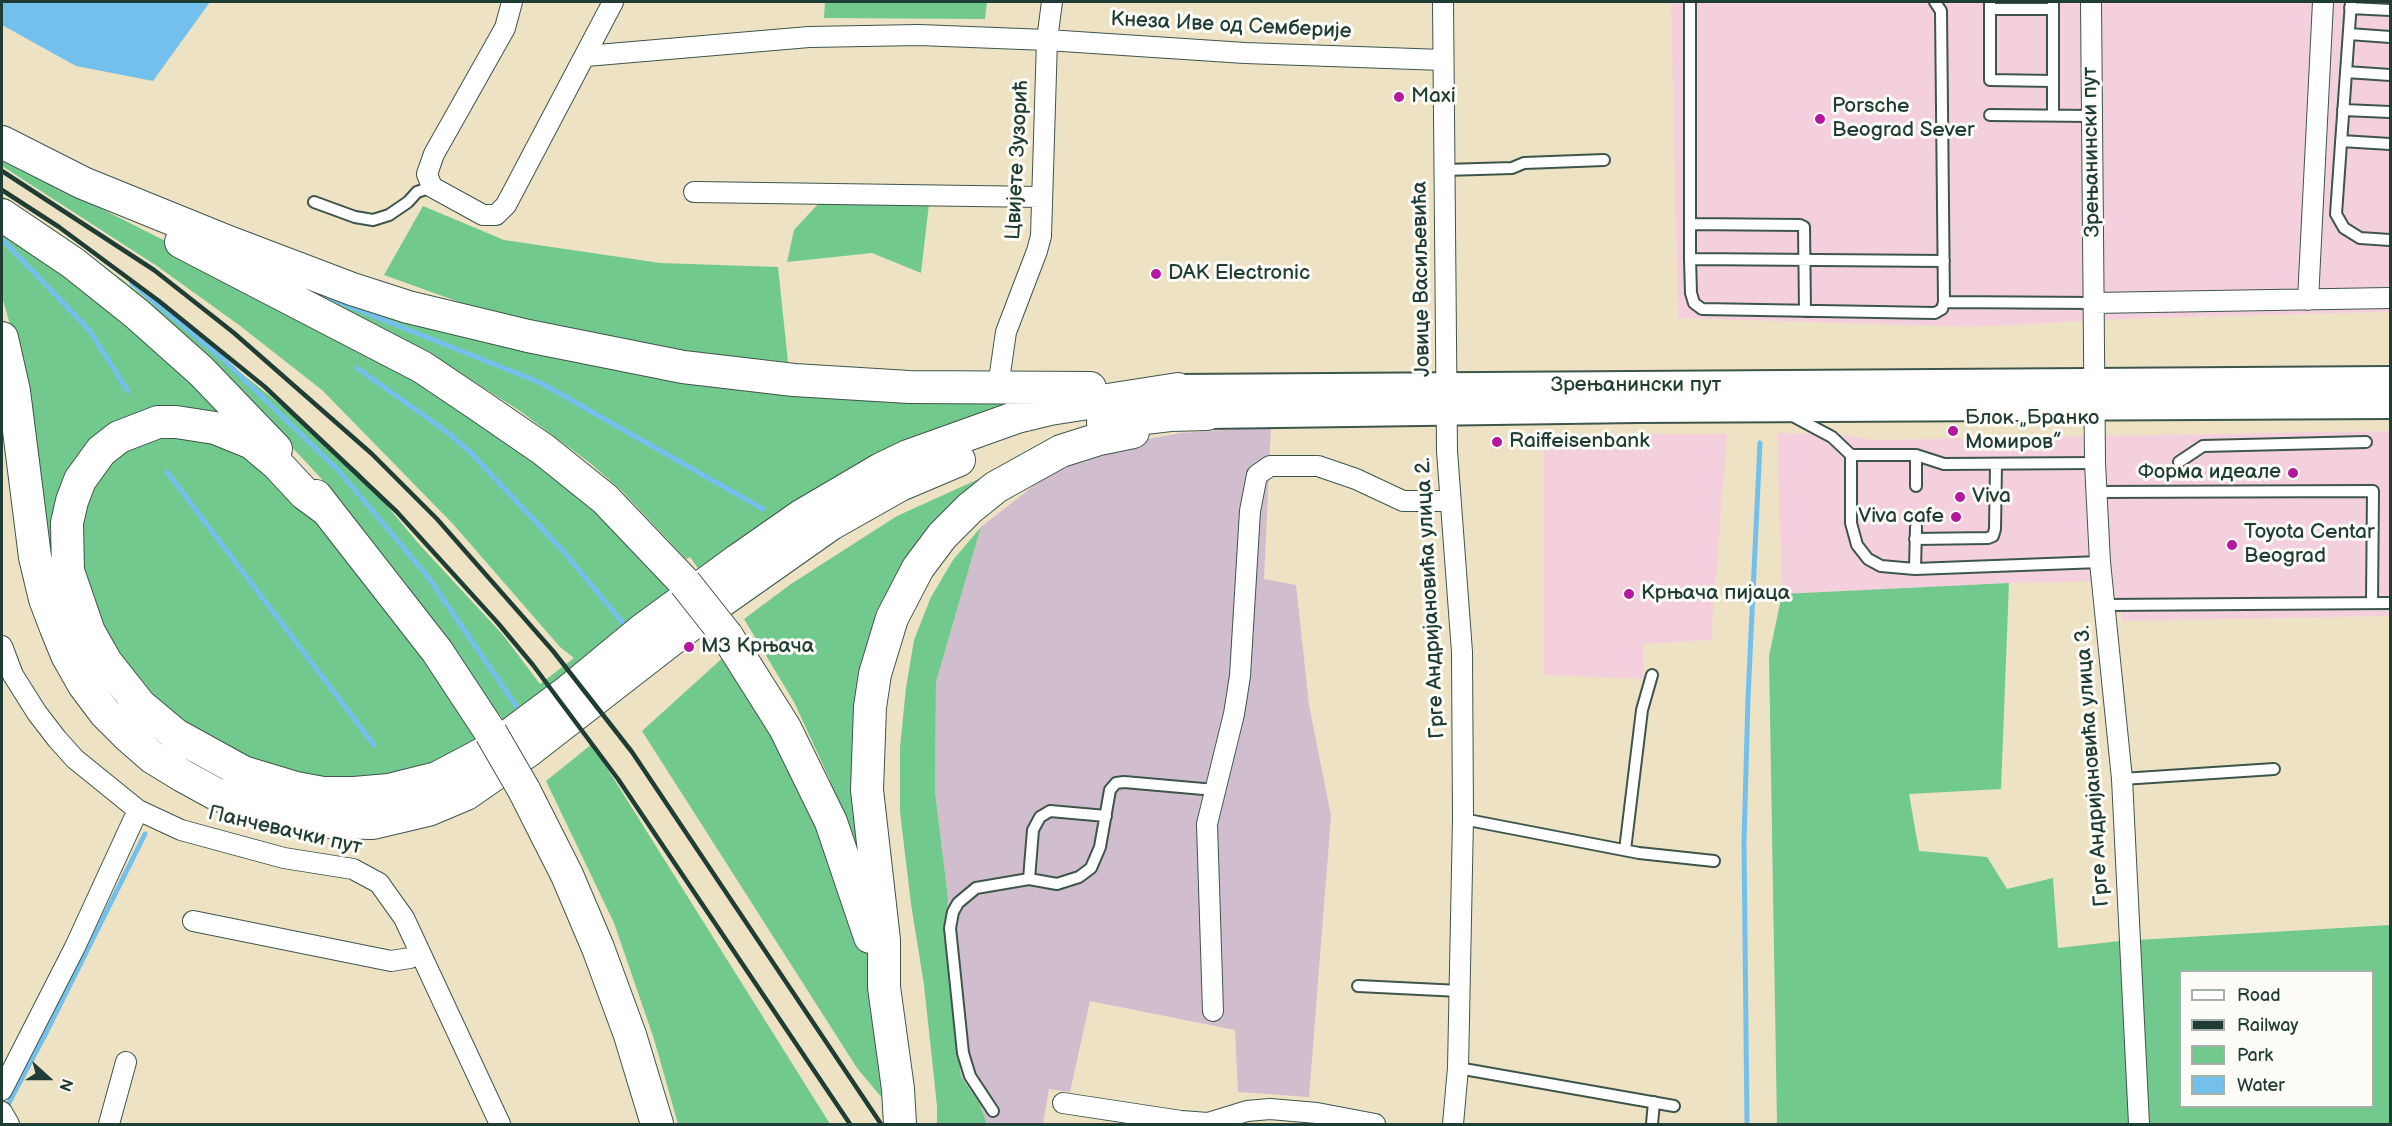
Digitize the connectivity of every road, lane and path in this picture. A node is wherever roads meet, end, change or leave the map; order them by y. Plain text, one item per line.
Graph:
1 (512, 2) edge
2 (613, 2) edge
3 (1052, 2) edge
4 (1443, 2) edge
5 (1690, 2) edge
6 (1935, 2) edge
7 (2091, 2) edge
8 (2324, 2) edge
9 (1990, 5) edge
10 (2053, 5) edge
11 (2350, 5) edge
12 (2391, 10) edge
13 (2349, 34) junction
14 (2391, 37) edge
15 (1047, 40) junction
16 (586, 56) junction
17 (1443, 60) junction
18 (2346, 72) junction
19 (2391, 75) edge
20 (2053, 81) junction
21 (2343, 110) junction
22 (2391, 112) edge
23 (1990, 115) dead end
24 (2053, 115) junction
25 (2091, 116) junction
26 (2341, 141) junction
27 (2, 142) edge
28 (2391, 144) edge
29 (1604, 160) dead end
30 (1444, 170) junction
31 (83, 183) junction
32 (432, 187) junction
33 (694, 192) dead end
34 (1042, 197) junction
35 (315, 202) dead end
36 (2, 215) edge
37 (1691, 224) junction
38 (2391, 240) edge
39 (1690, 259) junction
40 (1806, 260) junction
41 (1944, 261) junction
42 (2391, 298) edge
43 (2308, 300) junction
44 (1944, 302) junction
45 (2093, 303) junction
46 (1805, 311) junction
47 (2, 338) edge
48 (2391, 381) edge
49 (998, 387) junction
50 (1178, 389) junction
51 (2093, 394) junction
52 (1447, 399) junction
53 (2391, 404) edge
54 (1774, 407) junction
55 (1207, 414) junction
56 (2366, 441) dead end
57 (1851, 455) junction
58 (1916, 455) junction
59 (2179, 462) dead end
60 (2095, 463) junction
61 (1996, 465) junction
62 (1916, 486) dead end
63 (2097, 492) junction
64 (1450, 501) junction
65 (328, 511) junction
66 (1916, 527) dead end
67 (1915, 539) junction
68 (2100, 562) junction
69 (1915, 569) junction
70 (2372, 603) junction
71 (2391, 603) edge
72 (2105, 605) junction
73 (2, 646) edge
74 (1652, 675) dead end
75 (2274, 769) dead end
76 (2122, 779) junction
77 (1215, 790) junction
78 (138, 810) junction
79 (1106, 816) junction
80 (1463, 819) junction
81 (1625, 850) junction
82 (1714, 861) dead end
83 (1029, 879) junction
84 (193, 921) dead end
85 (419, 952) junction
86 (1358, 986) dead end
87 (884, 987) junction
88 (1460, 991) junction
89 (1213, 1011) dead end
90 (126, 1062) dead end
91 (1458, 1068) junction
92 (2, 1090) edge
93 (1654, 1102) junction
94 (1063, 1103) dead end
95 (1674, 1106) dead end
96 (993, 1111) dead end
97 (2, 1112) edge
98 (1270, 1117) edge
99 (9, 1124) edge
100 (108, 1125) edge
101 (500, 1125) edge
102 (657, 1125) edge
103 (900, 1125) edge
104 (1376, 1125) edge
105 (1453, 1125) edge
106 (1652, 1125) edge
107 (2139, 1125) edge

1 - 32 street
2 - 16 street
3 - 15 street, Цвијете Зузорић
4 - 17 street, Јовице Васиљевића
5 - 37 lane
6 - 41 lane
7 - 25 street, Зрењанински пут
8 - 43 street
9 - 10 lane
9 - 20 lane
10 - 20 lane
11 - 12 lane
11 - 13 lane
13 - 14 lane
13 - 18 lane
15 - 16 street, Кнеза Иве од Семберије
15 - 17 street, Кнеза Иве од Семберије
15 - 34 street, Цвијете Зузорић
16 - 32 street
17 - 30 street, Јовице Васиљевића
18 - 19 lane
18 - 21 lane
20 - 24 lane
21 - 22 lane
21 - 26 lane
23 - 24 lane
24 - 25 lane
25 - 45 street, Зрењанински пут
26 - 28 lane
26 - 38 lane
27 - 31 main road
29 - 30 lane, Јовице Васиљевића
30 - 52 street, Јовице Васиљевића
31 - 49 main road
31 - 87 main road, bridge
32 - 35 lane
33 - 34 street
34 - 49 street, Цвијете Зузорић
36 - 65 main road
37 - 39 lane
37 - 40 lane
39 - 40 lane
39 - 46 lane
40 - 41 lane
40 - 46 lane
41 - 44 lane
42 - 43 street
43 - 45 street
44 - 45 lane
44 - 46 lane
45 - 51 street, Зрењанински пут
47 - 55 main road
48 - 51 main road, Зрењанински пут
49 - 50 main road
50 - 52 main road, Зрењанински пут
50 - 65 main road
51 - 52 main road, Зрењанински пут
51 - 53 main road, Зрењанински пут
51 - 54 main road, Зрењанински пут
51 - 60 street, Грге Андријановића улица 3.
52 - 54 main road, Зрењанински пут
52 - 55 main road, Зрењанински пут
52 - 64 street, Грге Андријановића улица 2.
54 - 57 lane
55 - 87 main road
56 - 59 lane
57 - 58 lane
57 - 69 lane
58 - 61 lane
58 - 62 lane
60 - 61 lane
60 - 63 street, Грге Андријановића улица 3.
61 - 67 lane
63 - 68 street, Грге Андријановића улица 3.
63 - 70 lane
64 - 77 street
64 - 80 street, Грге Андријановића улица 2.
65 - 102 main road, bridge
66 - 67 lane
67 - 69 lane
68 - 69 lane
68 - 72 street, Грге Андријановића улица 3.
70 - 71 lane
70 - 72 lane
72 - 76 street, Грге Андријановића улица 3.
73 - 78 street, Панчевачки пут
74 - 81 lane
75 - 76 lane
76 - 107 street, Грге Андријановића улица 3.
77 - 79 lane
77 - 89 street
78 - 85 street, Панчевачки пут
78 - 92 street
79 - 83 lane
79 - 83 lane
80 - 81 lane
80 - 88 street, Грге Андријановића улица 2.
81 - 82 lane
83 - 96 lane
84 - 85 street
85 - 101 street, Панчевачки пут
86 - 88 lane
87 - 103 main road
88 - 91 street, Грге Андријановића улица 2.
90 - 100 street
91 - 93 lane
91 - 105 street, Грге Андријановића улица 2.
93 - 95 lane
93 - 106 lane
94 - 98 street
97 - 99 street
98 - 104 street

